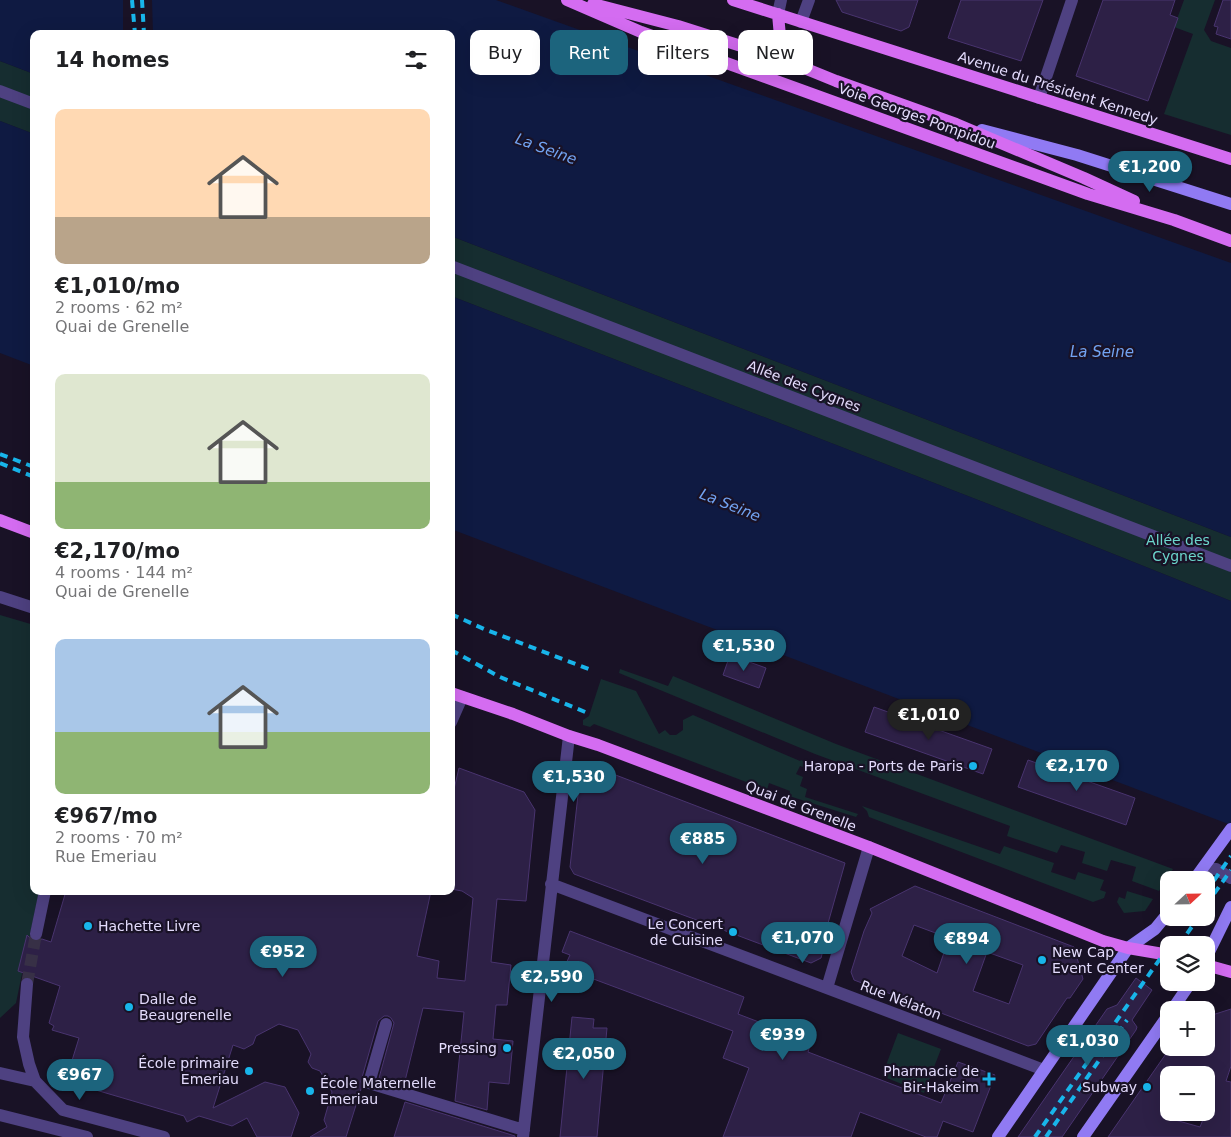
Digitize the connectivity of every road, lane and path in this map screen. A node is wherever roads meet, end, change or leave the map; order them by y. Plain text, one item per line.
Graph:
1 (567, 0) edge
2 (578, 0) edge
3 (733, 0) edge
4 (781, 0) edge
5 (809, 0) edge
6 (1072, 0) edge
7 (778, 14) junction
8 (801, 22) junction
9 (779, 30) edge
10 (738, 45) edge
11 (813, 72) edge
12 (0, 91) edge
13 (1038, 98) junction
14 (30, 102) edge
15 (956, 124) junction
16 (1231, 159) edge
17 (1231, 204) edge
18 (1174, 220) junction
19 (1231, 241) edge
20 (455, 268) edge
21 (0, 520) edge
22 (30, 531) edge
23 (1231, 566) edge
24 (0, 597) edge
25 (30, 607) edge
26 (456, 695) edge
27 (569, 736) junction
28 (1231, 829) edge
29 (869, 847) junction
30 (1203, 868) junction
31 (1201, 871) edge
32 (1231, 878) edge
33 (551, 884) junction
34 (44, 895) edge
35 (1231, 906) edge
36 (1160, 922) edge
37 (36, 934) tunnel mouth
38 (1215, 939) edge
39 (1128, 948) junction
40 (1160, 953) edge
41 (1215, 967) edge
42 (1231, 972) edge
43 (26, 984) tunnel mouth
44 (828, 988) junction
45 (386, 1024) dead end
46 (1160, 1027) edge
47 (1044, 1070) junction
48 (0, 1073) edge
49 (35, 1082) junction
50 (0, 1115) edge
51 (523, 1133) edge
52 (87, 1137) edge
53 (164, 1137) edge
54 (998, 1137) edge
55 (1083, 1137) edge

1 - 18 main road, Voie Georges Pompidou
2 - 10 main road
3 - 7 main road, Avenue du Président Kennedy
4 - 7 street
5 - 8 street
6 - 13 street
7 - 8 main road, Avenue du Président Kennedy
7 - 9 main road
8 - 13 main road, Avenue du Président Kennedy
11 - 15 main road
12 - 14 street
13 - 16 main road, Avenue du Président Kennedy
15 - 17 main road
15 - 18 main road
18 - 19 main road, Voie Georges Pompidou
20 - 23 street, Allée des Cygnes
21 - 22 main road
24 - 25 street
26 - 27 main road, Quai de Grenelle
27 - 29 main road, Quai de Grenelle
27 - 33 street
28 - 30 main road
29 - 39 main road, Quai de Grenelle
29 - 44 street
30 - 31 main road
30 - 32 street
33 - 44 street, Rue Nélaton
33 - 51 street
34 - 37 street
35 - 38 main road
36 - 39 main road
39 - 40 main road, Quai de Grenelle
39 - 47 main road
41 - 42 main road
43 - 49 street
44 - 47 street, Rue Nélaton
45 - 51 street
46 - 55 main road
47 - 54 main road
48 - 49 street
49 - 53 street
50 - 52 street

